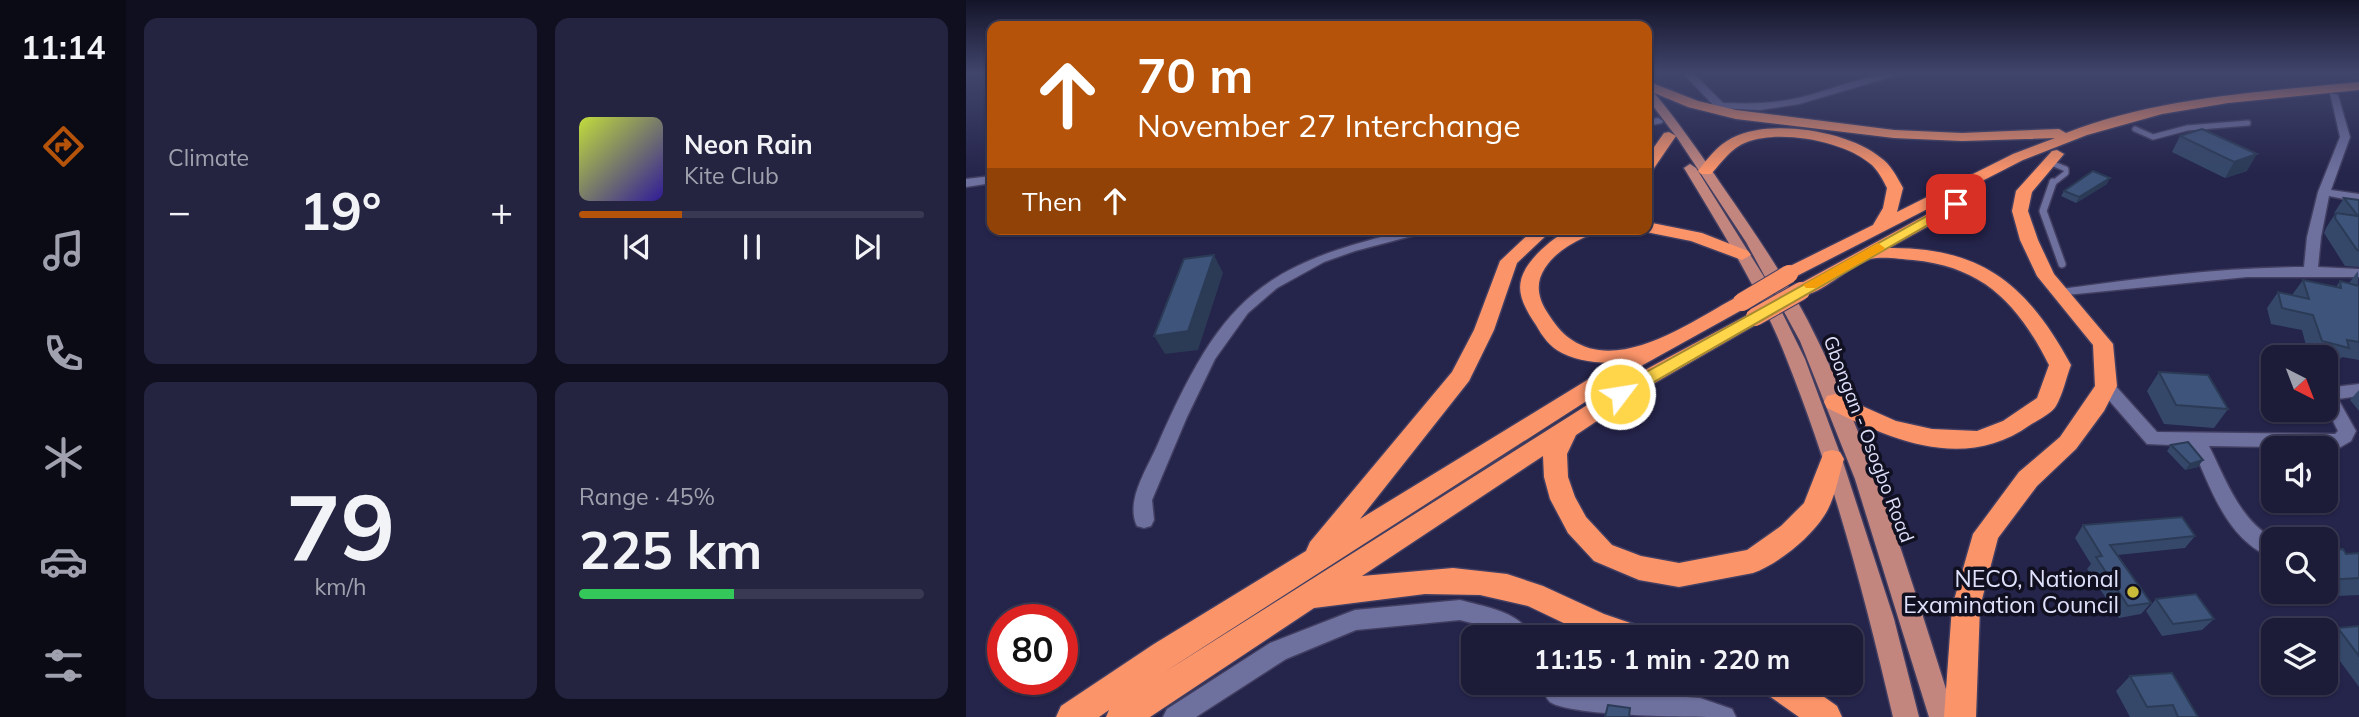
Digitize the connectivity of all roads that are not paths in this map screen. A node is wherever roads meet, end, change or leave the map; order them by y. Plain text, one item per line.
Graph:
1 (1660, 106) edge
2 (1696, 106) edge
3 (1726, 106) edge
4 (1756, 106) edge
5 (2183, 106) edge
6 (2243, 106) edge
7 (2336, 106) edge
8 (1655, 122) edge
9 (2248, 123) dead end
10 (2135, 129) junction
11 (2082, 132) junction
12 (2345, 137) junction
13 (1652, 139) edge
14 (2359, 139) edge
15 (2053, 158) junction
16 (1706, 172) junction
17 (987, 181) edge
18 (966, 183) edge
19 (2324, 192) junction
20 (2359, 198) edge
21 (1652, 228) edge
22 (1879, 228) junction
23 (1407, 235) edge
24 (1538, 235) edge
25 (1573, 235) edge
26 (1866, 254) junction
27 (1742, 255) junction
28 (2062, 264) dead end
29 (2311, 269) junction
30 (2359, 273) edge
31 (2061, 293) junction
32 (1748, 310) junction
33 (1646, 354) junction
34 (2106, 386) junction
35 (2359, 390) edge
36 (1835, 402) junction
37 (1567, 429) junction
38 (2197, 439) junction
39 (1832, 459) junction
40 (1144, 520) dead end
41 (2261, 541) edge
42 (1307, 565) junction
43 (1307, 598) junction
44 (1507, 625) edge
45 (1601, 625) edge
46 (1560, 695) edge
47 (1795, 695) edge
48 (1072, 717) edge
49 (1122, 717) edge
50 (1175, 717) edge
51 (1724, 717) edge
52 (1826, 717) edge
53 (1906, 717) edge
54 (1942, 717) edge
55 (1960, 717) edge

1 - 16 main road, Gbongan - Osogbo Road
2 - 11 highway
3 - 4 street
5 - 11 highway
6 - 10 highway
7 - 12 street
8 - 13 highway
8 - 27 main road, Gbongan - Osogbo Road
9 - 10 lane
10 - 15 highway
11 - 22 highway
12 - 14 street
12 - 19 street
15 - 26 highway
15 - 28 lane
15 - 31 highway
16 - 22 highway
16 - 36 main road, Gbongan - Osogbo Road
17 - 18 street
19 - 20 street
19 - 29 street
21 - 27 highway
22 - 32 highway, bridge
23 - 40 street
24 - 42 highway
25 - 33 highway
26 - 32 highway, bridge
26 - 36 highway
27 - 39 main road, Gbongan - Osogbo Road
29 - 30 street
29 - 31 street
31 - 34 highway
32 - 33 highway
32 - 37 highway
33 - 42 highway
34 - 38 street
34 - 55 highway
35 - 38 street
36 - 54 main road, Gbongan - Osogbo Road
37 - 39 highway
37 - 43 highway
38 - 41 street
39 - 53 main road, Gbongan - Osogbo Road
42 - 48 highway
43 - 45 highway
43 - 49 highway
44 - 50 street
46 - 51 street
47 - 52 highway

